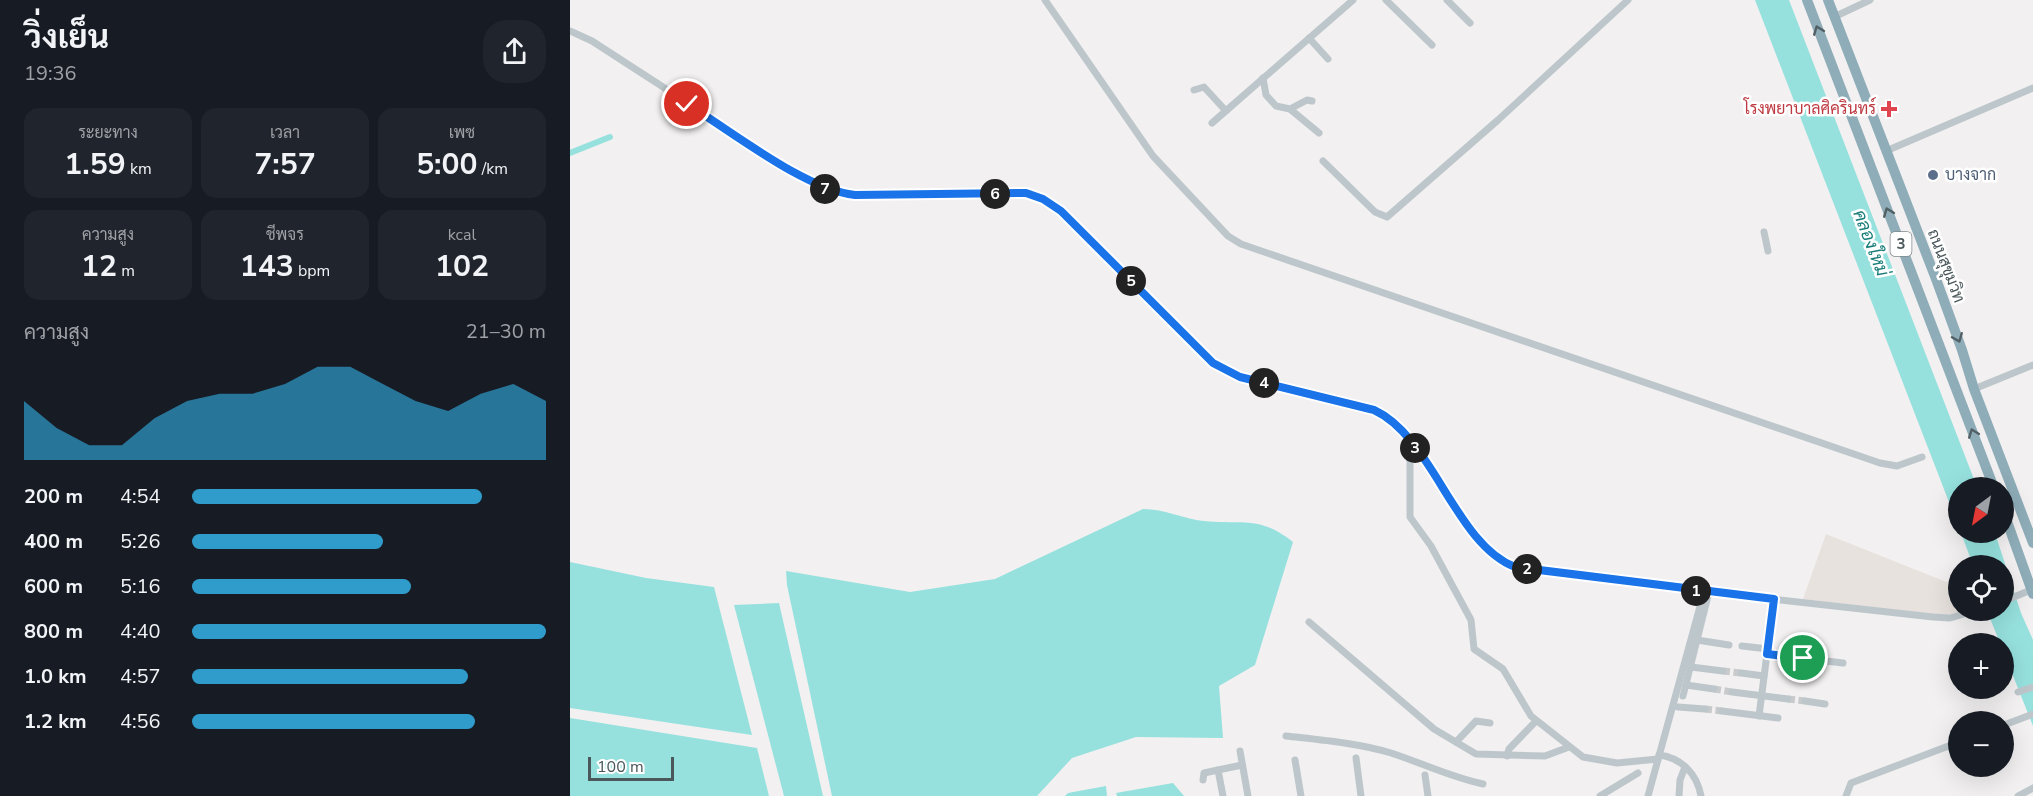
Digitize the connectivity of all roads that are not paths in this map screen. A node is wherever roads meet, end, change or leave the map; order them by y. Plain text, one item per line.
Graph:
1 (1045, 0) edge
2 (1353, 0) edge
3 (1386, 0) edge
4 (1447, 0) edge
5 (1628, 0) edge
6 (1807, 0) edge
7 (1828, 0) edge
8 (1870, 0) edge
9 (1834, 17) junction
10 (1470, 23) dead end
11 (570, 31) edge
12 (1309, 38) junction
13 (1432, 45) dead end
14 (1328, 59) dead end
15 (1263, 78) junction
16 (2033, 88) edge
17 (1194, 90) dead end
18 (1312, 101) dead end
19 (1290, 109) junction
20 (1226, 111) junction
21 (1212, 123) dead end
22 (1319, 133) dead end
23 (1886, 151) junction
24 (1323, 161) dead end
25 (1764, 232) dead end
26 (1768, 251) dead end
27 (1937, 284) junction
28 (1919, 289) junction
29 (2033, 365) edge
30 (1974, 389) junction
31 (1410, 441) junction
32 (1922, 457) dead end
33 (1990, 477) edge
34 (2028, 518) edge
35 (2014, 543) edge
36 (2033, 543) edge
37 (1706, 592) junction
38 (2030, 592) edge
39 (2014, 598) edge
40 (1774, 599) junction
41 (1948, 618) edge
42 (1309, 622) dead end
43 (1697, 640) junction
44 (1729, 645) dead end
45 (1742, 646) dead end
46 (1768, 652) junction
47 (1844, 663) dead end
48 (1691, 667) junction
49 (1723, 671) tunnel mouth
50 (1741, 673) tunnel mouth
51 (1764, 676) junction
52 (1686, 686) junction
53 (2033, 687) edge
54 (1714, 689) tunnel mouth
55 (1732, 692) tunnel mouth
56 (2018, 692) dead end
57 (1683, 696) dead end
58 (1762, 696) junction
59 (1788, 699) tunnel mouth
60 (1805, 701) tunnel mouth
61 (1825, 704) dead end
62 (1678, 707) dead end
63 (1705, 709) tunnel mouth
64 (1722, 711) tunnel mouth
65 (2031, 715) edge
66 (1759, 716) junction
67 (1778, 718) dead end
68 (1536, 720) junction
69 (2014, 721) edge
70 (1490, 723) dead end
71 (1286, 736) dead end
72 (1456, 742) junction
73 (1948, 746) edge
74 (1569, 747) junction
75 (1240, 751) dead end
76 (1507, 756) junction
77 (1356, 758) dead end
78 (1295, 760) dead end
79 (1658, 761) junction
80 (1681, 764) junction
81 (1242, 765) junction
82 (1218, 770) junction
83 (1638, 773) dead end
84 (1425, 775) dead end
85 (1203, 780) dead end
86 (1483, 784) dead end
87 (2033, 789) edge
88 (1223, 796) edge
89 (1248, 796) edge
90 (1301, 796) edge
91 (1361, 796) edge
92 (1428, 796) edge
93 (1600, 796) edge
94 (1648, 796) edge
95 (1679, 796) edge
96 (1701, 796) edge
97 (1846, 796) edge
98 (2018, 796) edge

1 - 32 street
2 - 12 street
3 - 13 street
4 - 10 street
5 - 24 street
28 -> 6 highway, ถนนสุขุมวิท / 3
7 - 9 highway, ถนนสุขุมวิท / 3
8 - 9 street
9 - 23 highway, ถนนสุขุมวิท / 3
11 - 31 street
12 - 14 street
12 - 15 street
15 - 19 street
15 - 20 street
16 - 23 street
17 - 20 street
18 - 19 street
19 - 22 street
20 - 21 street
23 - 27 highway, ถนนสุขุมวิท / 3
25 - 26 street
27 - 28 highway
27 -> 30 highway, ถนนสุขุมวิท / 3
33 -> 28 highway, ถนนสุขุมวิท / 3
29 - 30 street
30 - 34 highway, ถนนสุขุมวิท / 3
31 - 37 street
31 - 68 street
34 - 36 highway, ถนนสุขุมวิท / 3
35 - 38 highway
37 - 40 street
37 - 43 street
37 - 79 street
38 - 39 street
40 - 41 street
40 - 46 street
42 - 72 street
43 - 44 street
43 - 48 street
45 - 46 street
46 - 47 street
46 - 51 street
48 - 49 street
48 - 52 street
50 - 51 street
51 - 58 street
52 - 54 street
52 - 57 street
53 - 56 street
55 - 58 street
58 - 59 street
58 - 66 street
60 - 61 street
62 - 63 street
64 - 66 street
65 - 69 street
66 - 67 street
68 - 74 street
68 - 76 street
70 - 72 street
71 - 86 street
72 - 76 street
73 - 97 street
74 - 76 street
74 - 79 street
75 - 81 street
77 - 91 street
78 - 90 street
79 - 80 street
79 - 94 street
80 - 95 street
80 - 96 street
81 - 82 street
81 - 89 street
82 - 85 street
82 - 88 street
83 - 93 street
84 - 92 street
87 - 98 street

